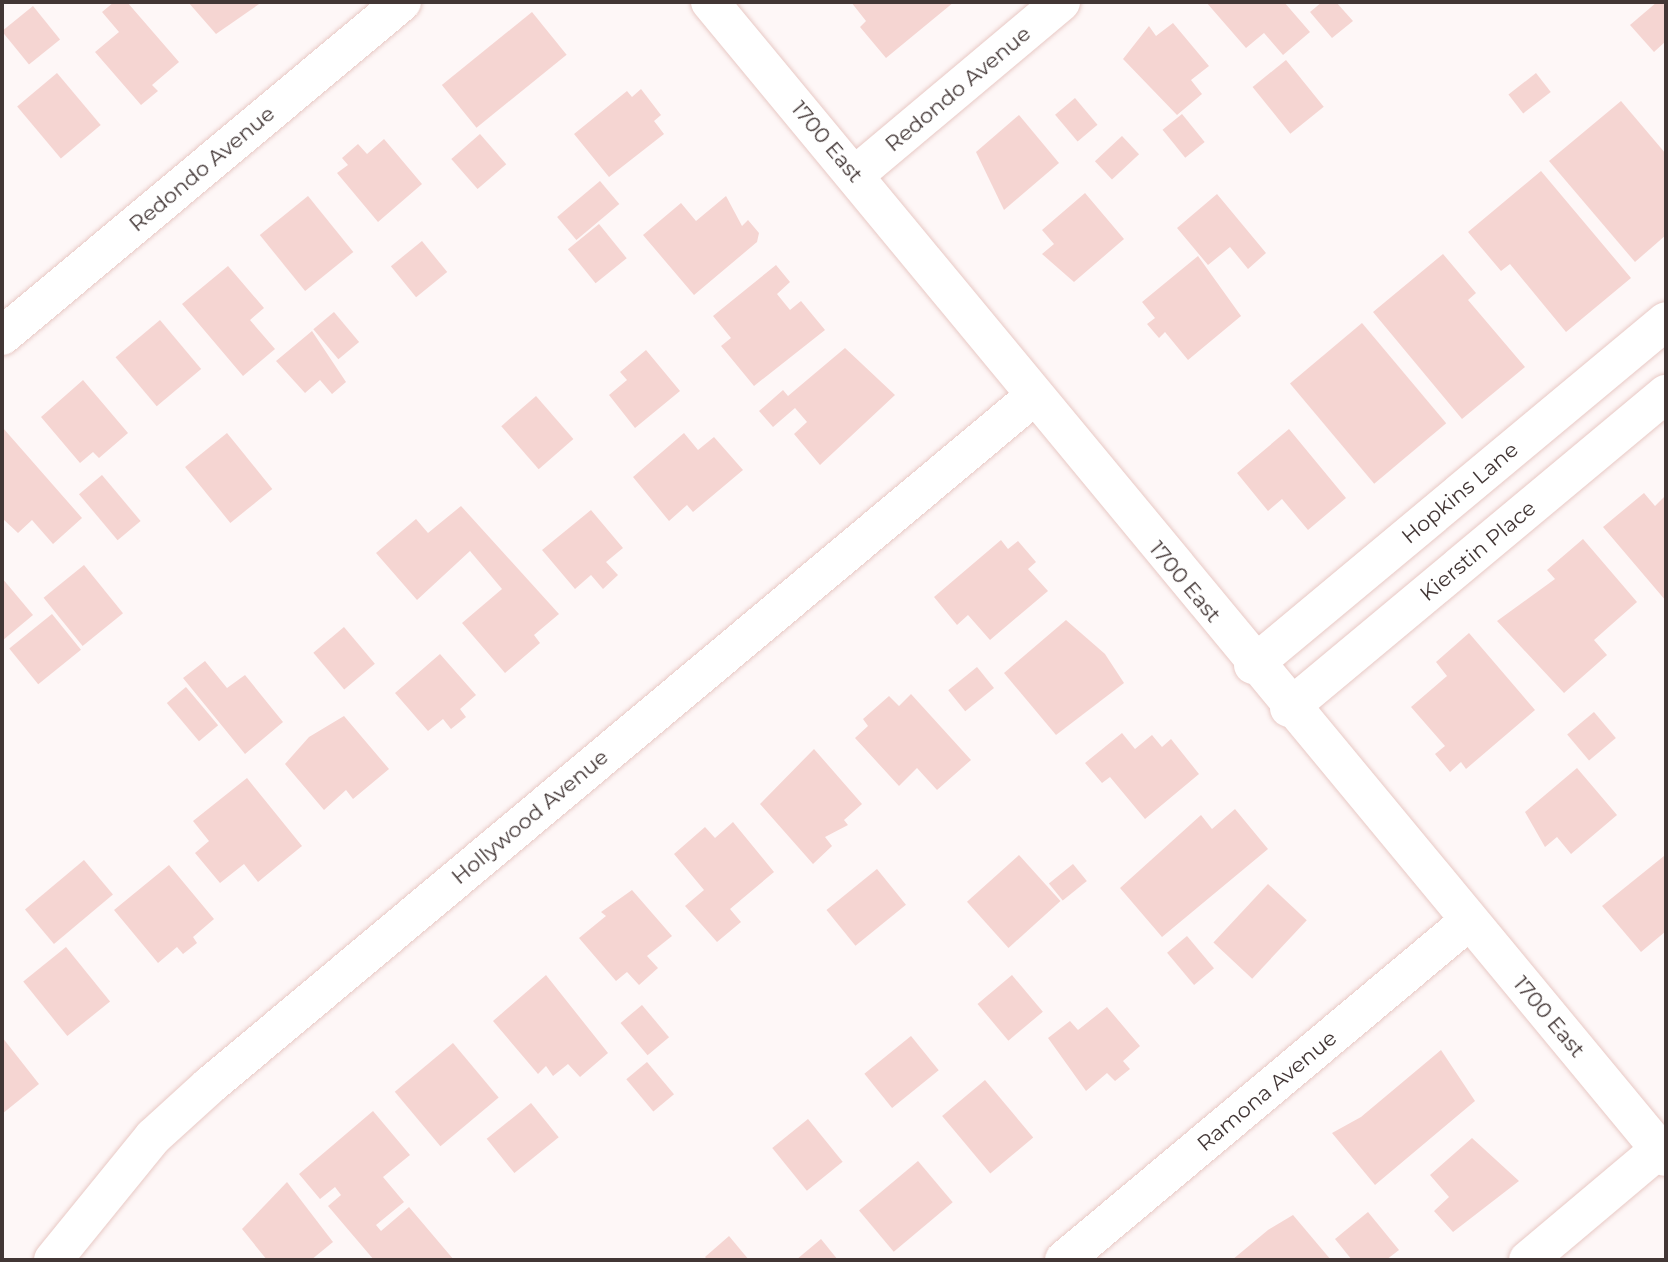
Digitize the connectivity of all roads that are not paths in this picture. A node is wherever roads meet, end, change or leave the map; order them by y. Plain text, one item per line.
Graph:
1 (402, 2) edge
2 (710, 2) edge
3 (1061, 2) edge
4 (855, 175) junction
5 (1666, 321) edge
6 (2, 336) edge
7 (1666, 394) edge
8 (1032, 398) junction
9 (1254, 666) junction
10 (1289, 708) junction
11 (1469, 921) junction
12 (1663, 1153) edge
13 (53, 1260) edge
14 (1064, 1260) edge
15 (1528, 1260) edge

1 - 6 street, Redondo Avenue
2 - 4 street, 1700 East
3 - 4 street, Redondo Avenue
4 - 8 street, 1700 East
5 - 9 street, Hopkins Lane
7 - 10 street, Kierstin Place
8 - 9 street, 1700 East
8 - 13 street, Hollywood Avenue
9 - 10 street, 1700 East
10 - 11 street, 1700 East
11 - 12 street, 1700 East
11 - 14 street, Ramona Avenue
12 - 15 street

